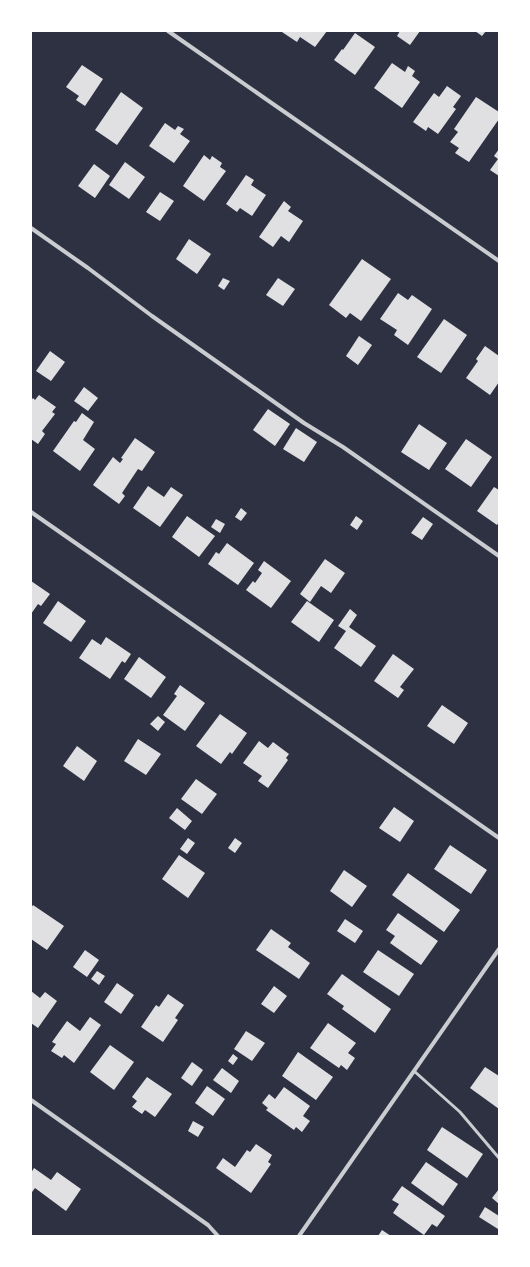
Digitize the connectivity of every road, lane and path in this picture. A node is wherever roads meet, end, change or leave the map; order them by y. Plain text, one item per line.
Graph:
1 (168, 31) edge
2 (31, 228) edge
3 (499, 261) edge
4 (31, 512) edge
5 (499, 556) edge
6 (499, 838) edge
7 (499, 949) edge
8 (414, 1071) junction
9 (31, 1100) edge
10 (499, 1158) edge
11 (218, 1236) edge
12 (299, 1236) edge

1 - 3 street
2 - 5 street
4 - 6 street
7 - 8 street
8 - 10 lane
8 - 12 street
9 - 11 street

